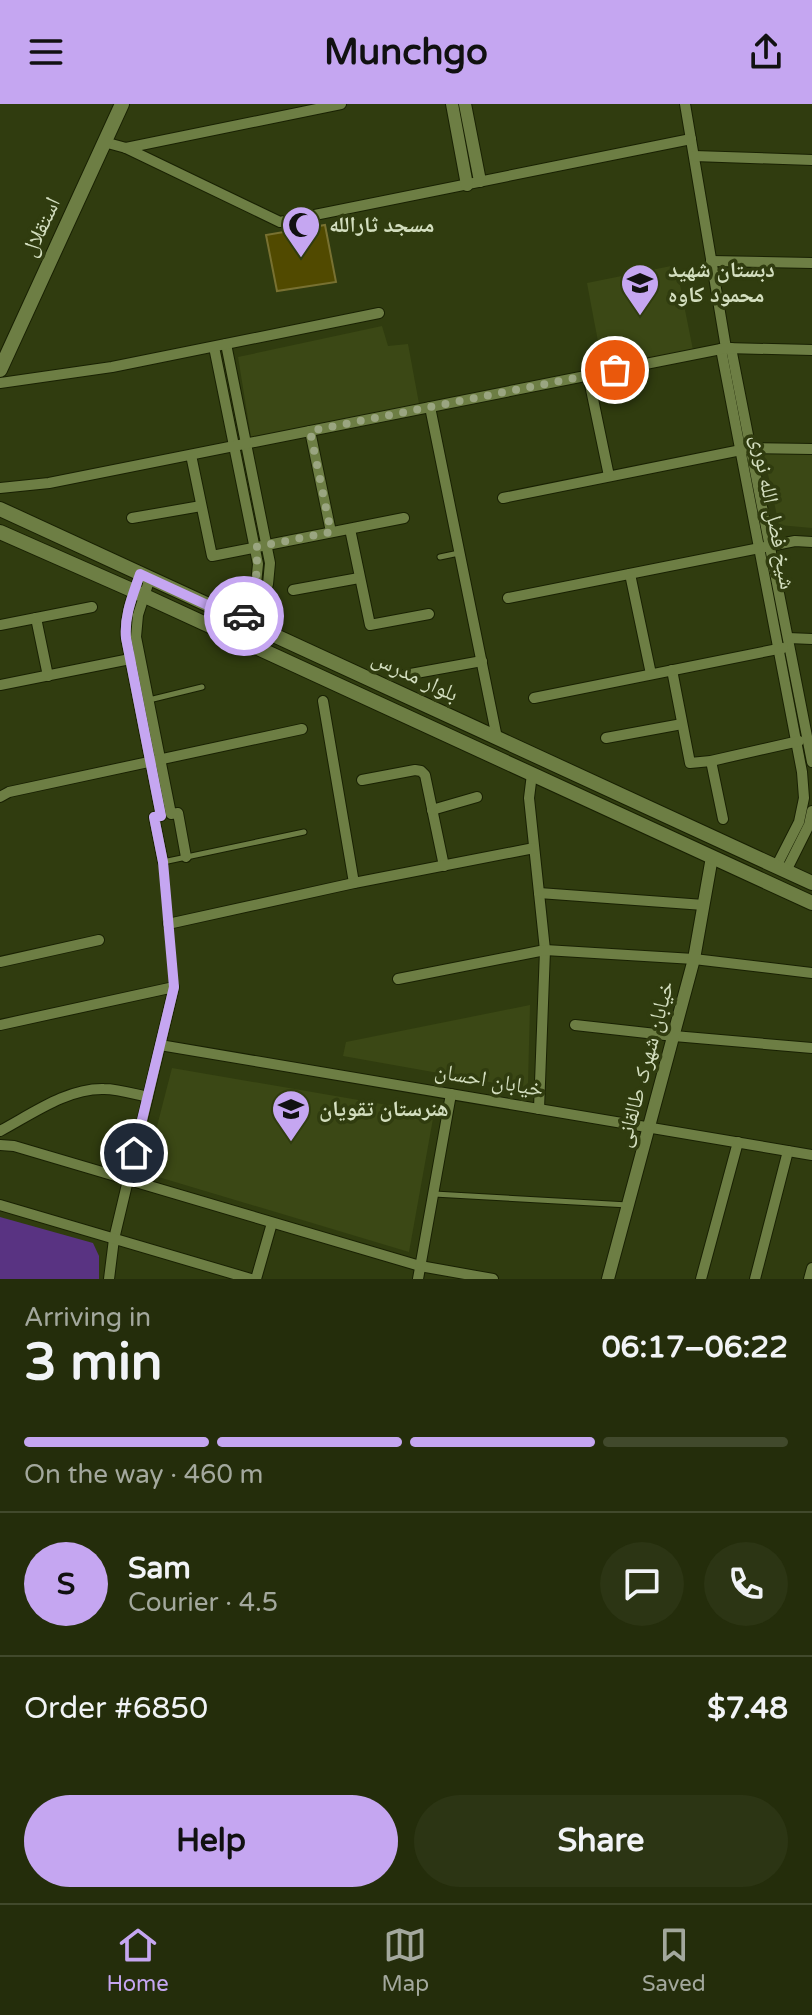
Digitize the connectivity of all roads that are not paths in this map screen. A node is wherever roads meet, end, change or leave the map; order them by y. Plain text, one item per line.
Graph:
1 (122, 104) edge
2 (341, 104) edge
3 (452, 104) edge
4 (465, 104) edge
5 (685, 104) edge
6 (691, 139) junction
7 (104, 142) junction
8 (126, 148) junction
9 (694, 156) junction
10 (812, 160) edge
11 (474, 183) junction
12 (711, 261) junction
13 (812, 263) edge
14 (379, 313) dead end
15 (226, 344) junction
16 (214, 347) junction
17 (726, 348) junction
18 (812, 350) edge
19 (0, 370) edge
20 (588, 375) junction
21 (0, 383) edge
22 (430, 407) junction
23 (310, 431) junction
24 (247, 444) junction
25 (234, 447) junction
26 (746, 449) junction
27 (812, 449) edge
28 (191, 455) junction
29 (609, 476) junction
30 (0, 488) edge
31 (503, 498) dead end
32 (201, 506) junction
33 (0, 509) edge
34 (132, 518) dead end
35 (404, 518) dead end
36 (350, 529) junction
37 (0, 532) edge
38 (331, 532) junction
39 (812, 542) edge
40 (261, 546) junction
41 (765, 547) junction
42 (460, 553) junction
43 (440, 557) dead end
44 (630, 574) junction
45 (145, 576) junction
46 (359, 578) junction
47 (293, 590) dead end
48 (139, 593) junction
49 (508, 598) dead end
50 (92, 607) dead end
51 (429, 614) dead end
52 (36, 618) junction
53 (248, 624) junction
54 (0, 625) edge
55 (812, 639) edge
56 (786, 644) junction
57 (135, 658) junction
58 (482, 661) junction
59 (672, 670) junction
60 (651, 674) junction
61 (405, 675) dead end
62 (48, 676) junction
63 (0, 685) edge
64 (202, 687) dead end
65 (534, 698) dead end
66 (149, 700) junction
67 (323, 701) dead end
68 (682, 724) junction
69 (302, 729) dead end
70 (810, 736) edge
71 (497, 738) junction
72 (606, 738) dead end
73 (796, 742) junction
74 (155, 759) junction
75 (711, 761) junction
76 (812, 762) edge
77 (532, 774) junction
78 (362, 780) dead end
79 (0, 797) edge
80 (477, 797) dead end
81 (432, 810) junction
82 (812, 811) edge
83 (166, 815) junction
84 (723, 819) dead end
85 (810, 826) edge
86 (304, 832) dead end
87 (534, 848) junction
88 (186, 857) junction
89 (712, 857) junction
90 (163, 862) junction
91 (444, 866) junction
92 (781, 869) junction
93 (354, 883) junction
94 (812, 883) edge
95 (539, 893) junction
96 (812, 903) edge
97 (704, 905) junction
98 (168, 924) junction
99 (99, 940) dead end
100 (545, 950) junction
101 (694, 959) junction
102 (0, 962) edge
103 (812, 973) edge
104 (398, 979) dead end
105 (174, 987) junction
106 (0, 1025) edge
107 (575, 1025) dead end
108 (674, 1036) junction
109 (160, 1045) junction
110 (812, 1048) edge
111 (451, 1094) junction
112 (148, 1097) junction
113 (539, 1109) junction
114 (649, 1127) junction
115 (0, 1131) edge
116 (738, 1142) junction
117 (0, 1145) edge
118 (788, 1151) junction
119 (812, 1155) edge
120 (128, 1181) junction
121 (433, 1194) junction
122 (0, 1205) edge
123 (628, 1205) junction
124 (272, 1223) junction
125 (114, 1239) junction
126 (420, 1266) junction
127 (812, 1268) edge
128 (109, 1279) edge
129 (254, 1279) edge
130 (418, 1279) edge
131 (493, 1279) edge
132 (608, 1279) edge
133 (701, 1279) edge
134 (755, 1279) edge
135 (809, 1279) edge

1 - 7 main road, استقلال
2 - 8 street
3 - 11 street
4 - 11 street
5 - 6 street, شیخ فضل الله نوری
6 - 9 street, شیخ فضل الله نوری
6 - 11 street
7 - 8 street
7 - 19 main road, استقلال
8 - 11 street
9 - 10 street
9 - 12 street, شیخ فضل الله نوری
12 - 13 street
12 - 17 street, شیخ فضل الله نوری
14 - 15 street
15 - 16 street
15 - 24 street
16 - 21 street
16 - 25 street
17 - 18 street
17 - 20 street
17 - 26 street, شیخ فضل الله نوری
20 - 22 street
20 - 29 street
22 - 23 street
22 - 42 street
23 - 24 street
23 - 38 street
24 - 25 street
24 - 40 street
25 - 28 street
25 - 40 street
26 - 27 street
26 - 29 street
26 - 41 street, شیخ فضل الله نوری
28 - 30 street
28 - 32 street
29 - 31 street
32 - 34 street
32 - 40 street
33 - 45 main road, بلوار مدرس
35 - 36 street
36 - 38 street
36 - 46 street
37 - 48 main road, بلوار مدرس
38 - 40 street
39 - 41 street
40 - 53 street
41 - 44 street
41 - 56 street, شیخ فضل الله نوری
42 - 43 lane
42 - 58 street
44 - 49 street
44 - 60 street
45 - 48 street
45 - 53 main road, بلوار مدرس
46 - 47 street
46 - 51 street
48 - 57 street
48 - 77 main road, بلوار مدرس
50 - 52 street
52 - 54 street
52 - 62 street
53 - 71 main road, بلوار مدرس
55 - 56 street
56 - 59 street
56 - 70 street, شیخ فضل الله نوری
56 - 73 street, شیخ فضل الله نوری
57 - 62 street
57 - 66 street
57 - 74 street
58 - 61 street
58 - 71 street
59 - 60 street
59 - 68 street
60 - 65 street
62 - 63 street
64 - 66 lane
66 - 74 street
67 - 93 street
68 - 72 street
68 - 75 street
69 - 74 street
70 - 73 street
70 - 76 street, شیخ فضل الله نوری
71 - 92 main road, بلوار مدرس
73 - 75 street
73 - 92 street, شیخ فضل الله نوری
74 - 79 street
74 - 83 street
75 - 84 street
77 - 87 street
77 - 89 main road, بلوار مدرس
78 - 81 street
80 - 81 street
81 - 91 street
82 - 85 street
83 - 88 street
83 - 90 street
85 - 92 street
86 - 88 lane
87 - 91 street
87 - 95 street
88 - 90 lane
89 - 96 main road, بلوار مدرس
89 - 97 street, خیابان شهرک طالقانی
90 - 98 lane
91 - 93 street
92 - 94 main road, بلوار مدرس
93 - 98 street
95 - 97 street
95 - 100 street
97 - 101 street, خیابان شهرک طالقانی
98 - 105 lane
99 - 102 street
100 - 101 street
100 - 104 street
100 - 113 street
101 - 103 street
101 - 108 street, خیابان شهرک طالقانی
105 - 106 street
105 - 109 street
107 - 108 street
108 - 110 street
108 - 114 street, خیابان شهرک طالقانی
109 - 111 street, خیابان احسان
109 - 112 street
111 - 113 street, خیابان احسان
111 - 121 street
112 - 115 street
112 - 120 street
113 - 114 street, خیابان احسان
114 - 116 street, خیابان احسان
114 - 123 street, خیابان شهرک طالقانی
116 - 118 street, خیابان احسان
116 - 133 street
117 - 120 street
118 - 119 street, خیابان احسان
118 - 134 street
120 - 124 street
120 - 125 street
121 - 123 lane
121 - 126 street
122 - 125 street
123 - 132 street, خیابان شهرک طالقانی
124 - 126 street
124 - 129 street
125 - 128 street
125 - 129 street
126 - 130 street
126 - 131 street
127 - 135 street

